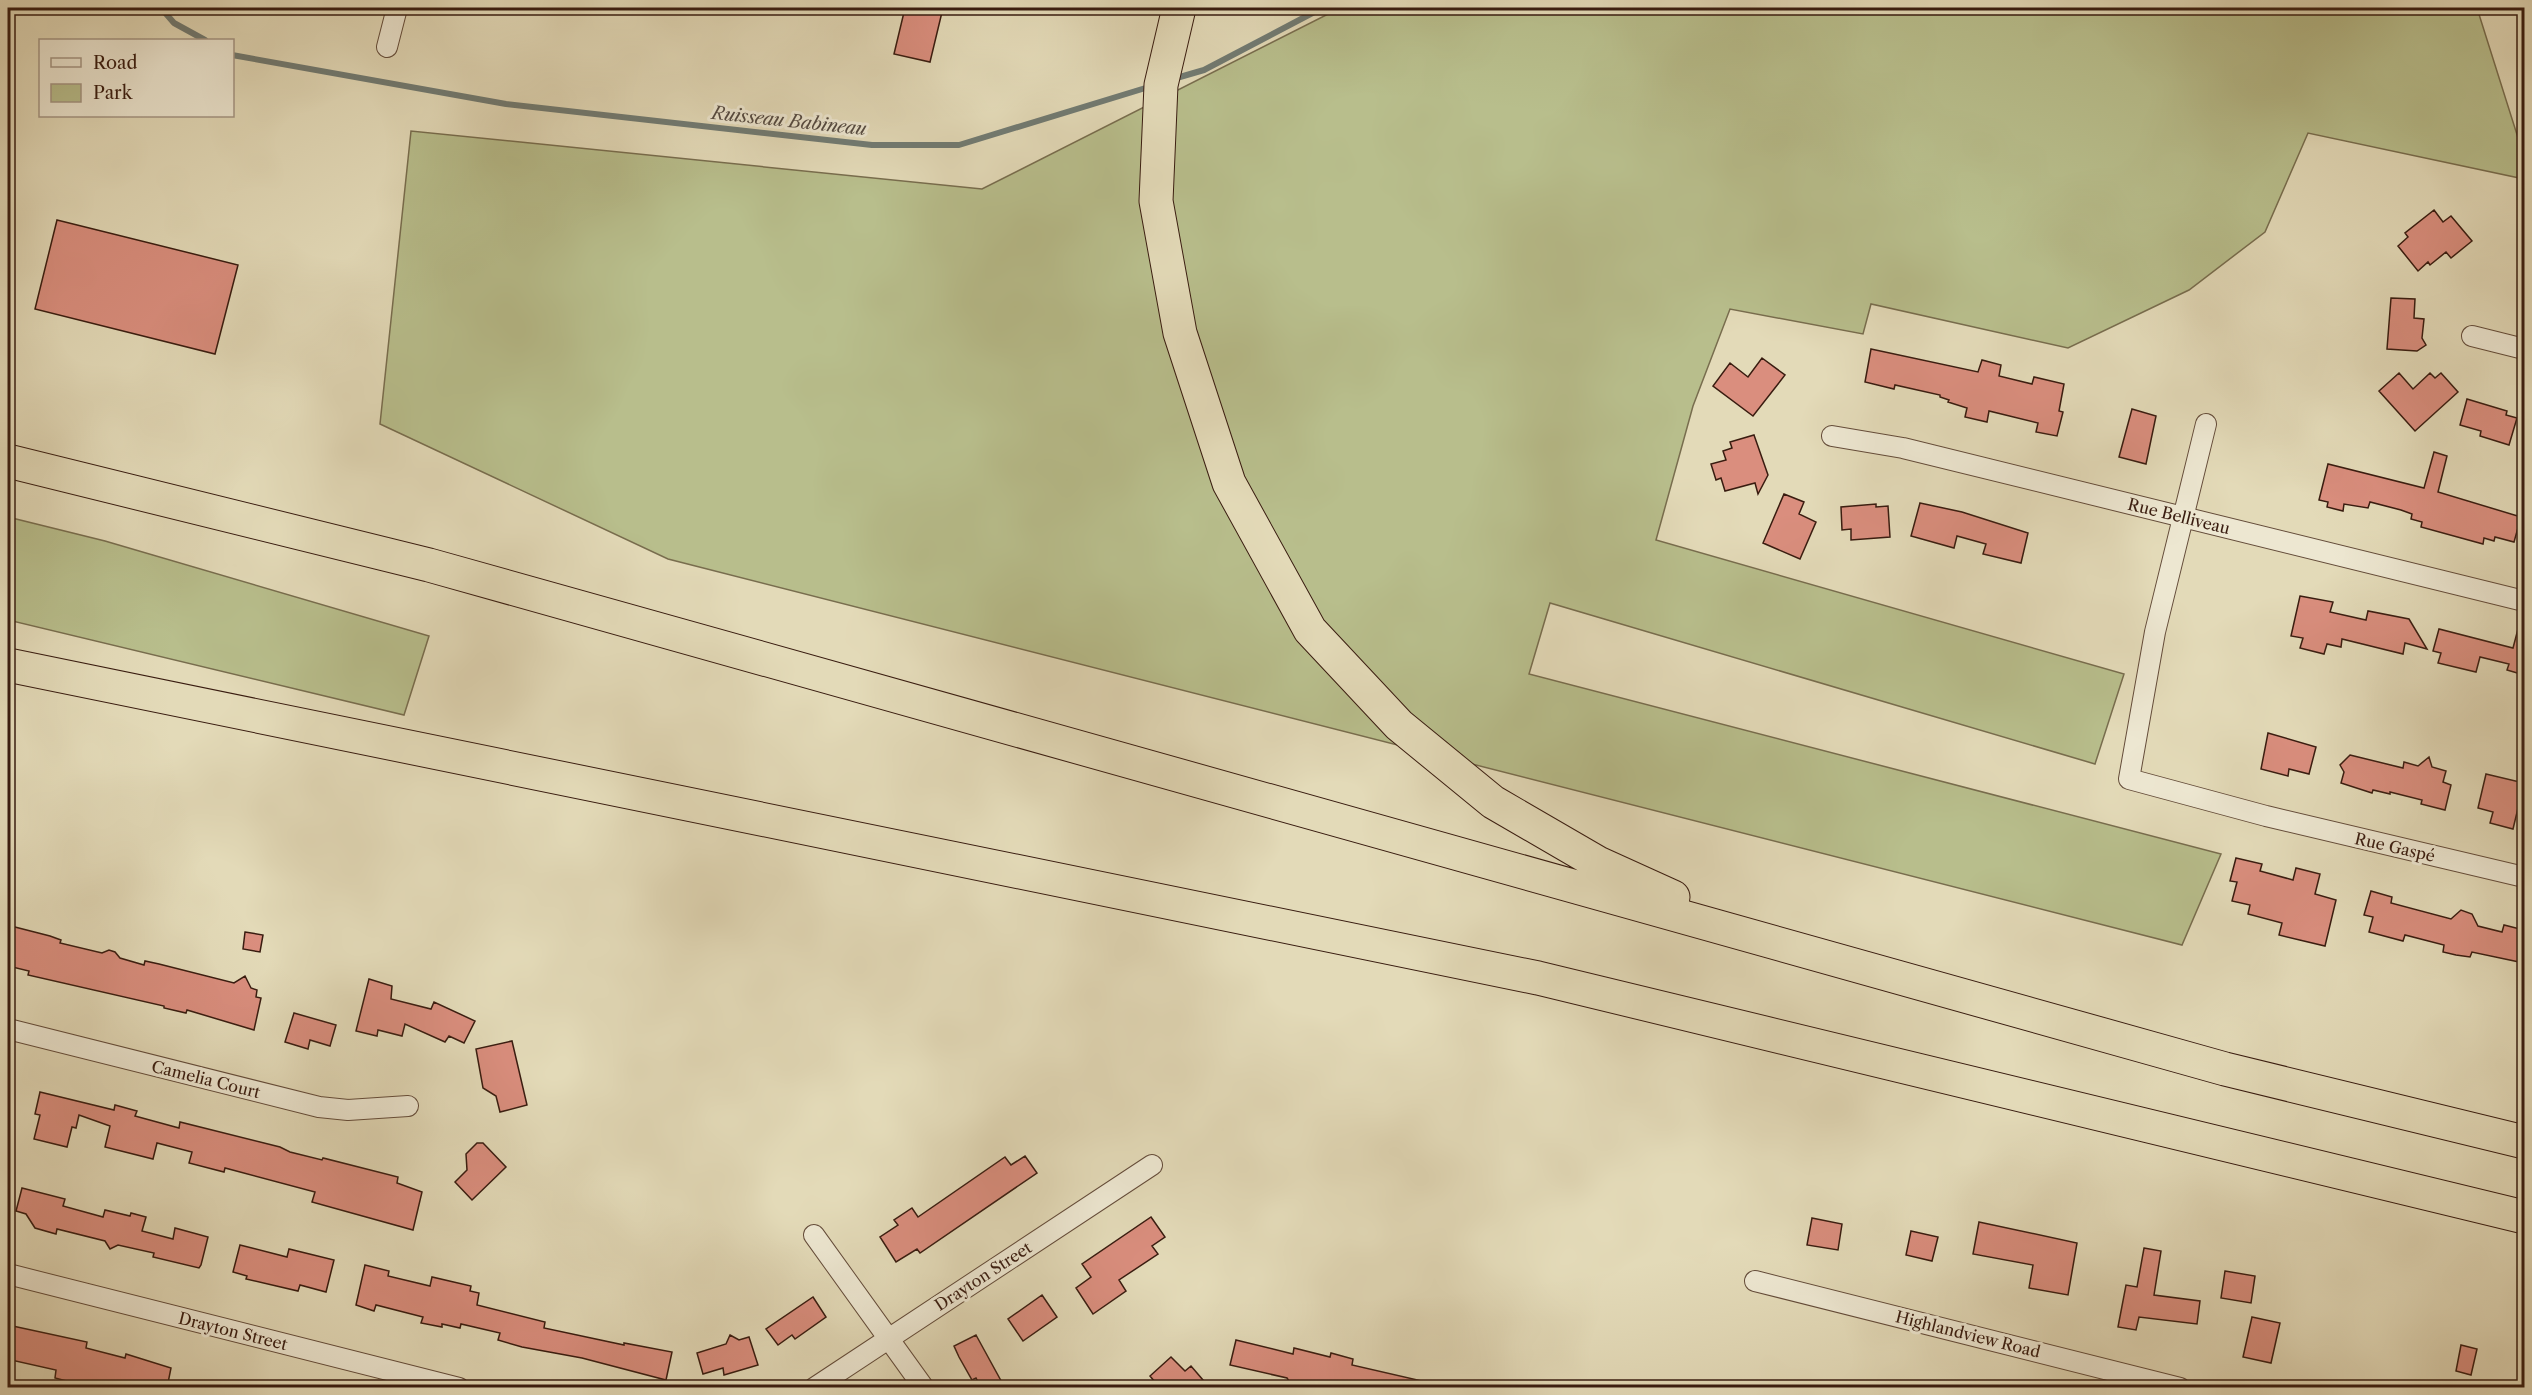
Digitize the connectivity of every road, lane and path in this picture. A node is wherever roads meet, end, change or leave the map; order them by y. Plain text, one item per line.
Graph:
1 (397, 8) edge
2 (1179, 8) edge
3 (387, 47) dead end
4 (2472, 336) dead end
5 (2524, 349) edge
6 (2206, 424) dead end
7 (1832, 436) dead end
8 (8, 461) edge
9 (2182, 517) junction
10 (2524, 601) edge
11 (8, 665) edge
12 (2524, 877) edge
13 (1770, 941) junction
14 (8, 1029) edge
15 (408, 1106) dead end
16 (2524, 1142) edge
17 (1152, 1165) dead end
18 (2524, 1217) edge
19 (814, 1235) dead end
20 (8, 1274) edge
21 (1755, 1281) dead end
22 (889, 1338) junction
23 (459, 1388) edge
24 (814, 1388) edge
25 (924, 1388) edge
26 (2180, 1388) edge

1 - 3 street
2 - 13 highway
4 - 5 street
6 - 9 street
7 - 9 street, Rue Belliveau
8 - 13 highway
9 - 10 street, Rue Belliveau
9 - 12 street, Rue Gaspé
11 - 18 highway
13 - 16 highway
14 - 15 street, Camelia Court
17 - 22 street, Drayton Street
19 - 22 street
20 - 23 street, Drayton Street
21 - 26 street, Highlandview Road
22 - 24 street, Drayton Street
22 - 25 street

